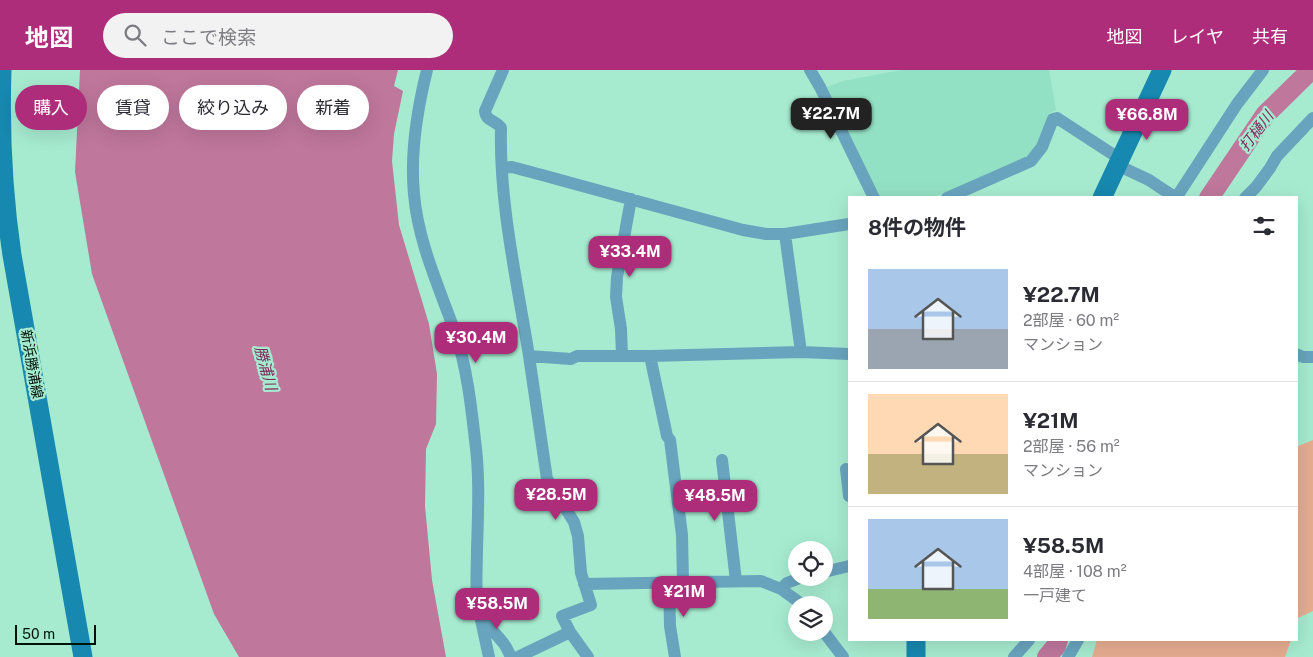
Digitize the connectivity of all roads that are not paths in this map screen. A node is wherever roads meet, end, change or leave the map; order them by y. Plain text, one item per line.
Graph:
1 (2, 70) edge
2 (427, 70) edge
3 (503, 70) edge
4 (810, 70) edge
5 (1162, 70) edge
6 (1262, 70) edge
7 (1313, 118) edge
8 (1, 152) edge
9 (1118, 162) junction
10 (502, 168) junction
11 (873, 196) edge
12 (952, 196) edge
13 (1103, 196) edge
14 (1173, 196) edge
15 (1177, 196) edge
16 (1247, 196) edge
17 (631, 199) junction
18 (848, 224) edge
19 (785, 234) junction
20 (801, 352) junction
21 (848, 354) edge
22 (1298, 355) edge
23 (529, 356) junction
24 (622, 356) junction
25 (650, 356) junction
26 (1313, 357) edge
27 (722, 460) dead end
28 (846, 469) dead end
29 (848, 487) edge
30 (848, 566) edge
31 (833, 570) edge
32 (736, 581) junction
33 (668, 582) junction
34 (683, 582) junction
35 (788, 583) edge
36 (584, 584) junction
37 (781, 589) junction
38 (791, 596) edge
39 (478, 608) junction
40 (570, 632) junction
41 (831, 641) edge
42 (916, 641) edge
43 (1029, 641) edge
44 (1077, 641) edge
45 (83, 657) edge
46 (489, 657) edge
47 (511, 657) edge
48 (518, 657) edge
49 (588, 657) edge
50 (675, 657) edge
51 (843, 657) edge
52 (916, 657) edge
53 (1014, 657) edge
54 (1068, 657) edge

1 - 8 main road, 新浜勝浦線
2 - 39 street
3 - 10 street
4 - 11 street
5 - 9 main road
6 - 15 street
7 - 16 street
8 - 45 main road, 新浜勝浦線
9 - 12 street
9 - 13 main road
9 - 14 street
10 - 17 street
10 - 23 street
17 - 19 street
17 - 24 street
18 - 19 street
19 - 20 street
20 - 21 street
20 - 25 street
22 - 26 street
23 - 24 street
23 - 36 street
24 - 25 street
25 - 34 street
27 - 32 street
28 - 29 street
30 - 31 street
32 - 34 street
32 - 37 street
33 - 34 street
33 - 36 street
33 - 50 street
35 - 37 street
36 - 40 street
37 - 38 street
39 - 46 street
39 - 47 street
40 - 48 street
40 - 49 street
41 - 51 street
42 - 52 main road
43 - 53 street
44 - 54 street

